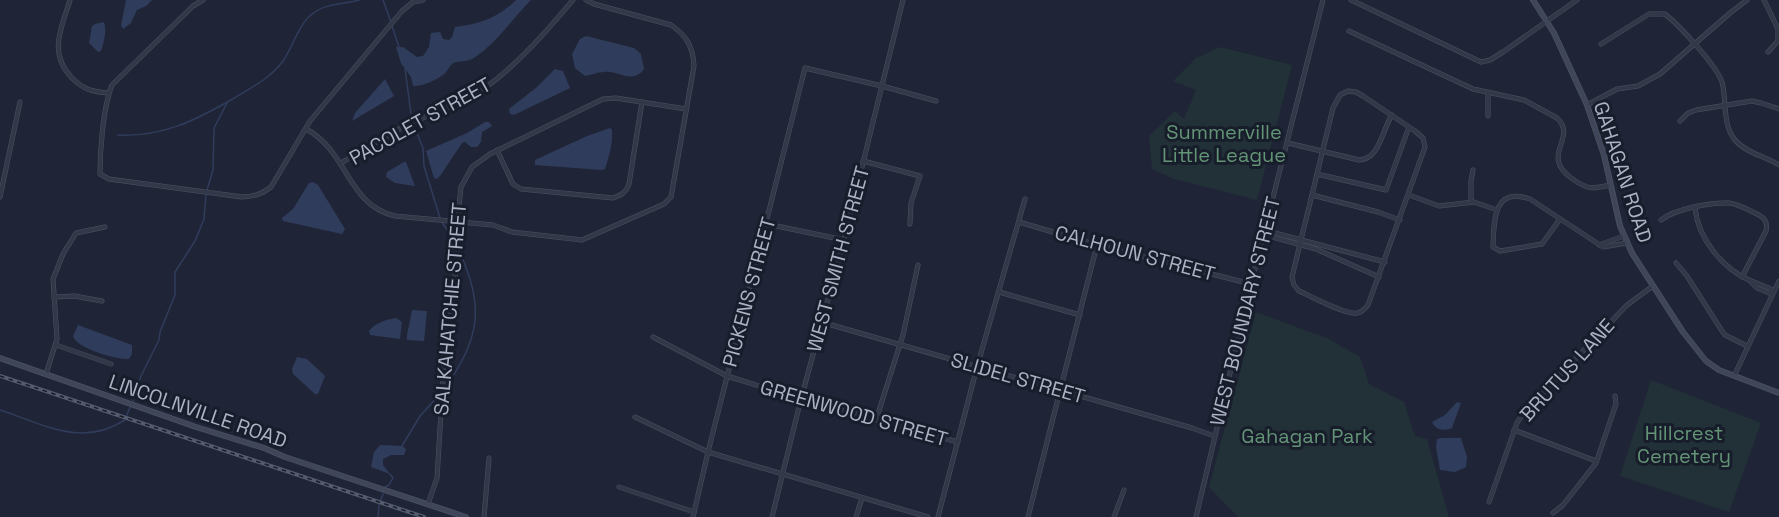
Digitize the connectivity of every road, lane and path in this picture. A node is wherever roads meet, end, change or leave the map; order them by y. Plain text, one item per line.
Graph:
1 (70, 0) edge
2 (195, 0) edge
3 (203, 0) edge
4 (423, 0) edge
5 (573, 0) edge
6 (586, 0) edge
7 (903, 0) edge
8 (1323, 0) edge
9 (1351, 0) edge
10 (1533, 0) edge
11 (1577, 0) edge
12 (1747, 0) edge
13 (1764, 0) edge
14 (193, 6) junction
15 (1547, 21) junction
16 (1349, 31) dead end
17 (1779, 41) edge
18 (1601, 44) dead end
19 (1694, 45) junction
20 (1768, 51) dead end
21 (882, 86) junction
22 (109, 93) junction
23 (1488, 93) junction
24 (936, 101) dead end
25 (20, 102) dead end
26 (642, 102) junction
27 (1587, 105) junction
28 (1725, 106) junction
29 (686, 109) junction
30 (1779, 110) edge
31 (1392, 115) junction
32 (1488, 117) dead end
33 (1680, 121) dead end
34 (1409, 127) junction
35 (306, 129) junction
36 (1288, 143) junction
37 (497, 150) junction
38 (1323, 151) junction
39 (863, 161) junction
40 (341, 164) junction
41 (1779, 165) edge
42 (1473, 170) dead end
43 (1317, 174) junction
44 (1610, 185) junction
45 (1312, 195) junction
46 (1409, 195) junction
47 (0, 198) edge
48 (1025, 199) dead end
49 (1471, 202) junction
50 (1695, 208) junction
51 (1497, 210) junction
52 (1560, 219) junction
53 (1400, 220) junction
54 (1661, 220) dead end
55 (456, 221) junction
56 (1019, 222) junction
57 (766, 224) junction
58 (910, 224) dead end
59 (105, 227) dead end
60 (1264, 235) junction
61 (1624, 236) junction
62 (1301, 239) junction
63 (843, 240) junction
64 (1627, 243) junction
65 (1097, 245) junction
66 (1300, 245) junction
67 (1599, 245) junction
68 (1349, 252) junction
69 (1345, 262) junction
70 (1385, 262) junction
71 (1676, 263) dead end
72 (918, 265) dead end
73 (1379, 277) junction
74 (1742, 277) junction
75 (1779, 281) edge
76 (1251, 284) junction
77 (1654, 287) junction
78 (999, 291) junction
79 (1772, 294) junction
80 (54, 297) junction
81 (102, 301) dead end
82 (1080, 315) junction
83 (821, 322) junction
84 (652, 337) dead end
85 (900, 344) junction
86 (56, 345) junction
87 (1747, 346) junction
88 (0, 358) edge
89 (111, 364) dead end
90 (977, 367) junction
91 (46, 374) junction
92 (727, 376) junction
93 (1733, 377) junction
94 (1061, 392) junction
95 (1779, 393) edge
96 (1615, 396) dead end
97 (801, 399) junction
98 (635, 417) dead end
99 (876, 420) junction
100 (1514, 430) junction
101 (1214, 436) junction
102 (958, 442) junction
103 (708, 453) junction
104 (489, 458) dead end
105 (1596, 461) junction
106 (783, 475) junction
107 (619, 487) dead end
108 (1124, 490) dead end
109 (862, 498) junction
110 (1489, 502) dead end
111 (428, 504) junction
112 (1553, 513) dead end
113 (694, 515) edge
114 (466, 517) edge
115 (484, 517) edge
116 (772, 517) edge
117 (856, 517) edge
118 (928, 517) edge
119 (938, 517) edge
120 (1028, 517) edge
121 (1114, 517) edge
122 (1196, 517) edge

1 - 22 street
2 - 14 street
3 - 14 street
4 - 35 street
5 - 40 street, PACOLET STREET
6 - 29 street
7 - 21 street, WEST SMITH STREET
8 - 36 street, WEST BOUNDARY STREET
9 - 15 street
10 - 15 street, GAHAGAN ROAD
11 - 15 street
12 - 19 street
13 - 17 street
14 - 22 street
15 - 27 street, GAHAGAN ROAD
16 - 23 street
17 - 20 street
18 - 19 street
19 - 27 street
19 - 28 street
21 - 24 street
21 - 39 street, WEST SMITH STREET
21 - 57 street, PICKENS STREET
22 - 35 street
23 - 32 street
23 - 44 street
25 - 47 street
26 - 29 street, SALKAHATCHIE STREET
26 - 37 street, SALKAHATCHIE STREET
26 - 37 street
27 - 44 street, GAHAGAN ROAD
28 - 30 street
28 - 33 street
28 - 41 street
29 - 55 street
31 - 34 street
31 - 38 street
31 - 38 street
34 - 43 street
34 - 46 street
35 - 40 street
36 - 38 street
36 - 60 street, WEST BOUNDARY STREET
37 - 55 street, SALKAHATCHIE STREET
38 - 43 street
39 - 58 street
39 - 63 street, WEST SMITH STREET
40 - 55 street
42 - 49 street
43 - 45 street
44 - 61 street, GAHAGAN ROAD
45 - 53 street
45 - 62 street
46 - 49 street
46 - 53 street
48 - 56 street
49 - 51 street
50 - 54 street
50 - 74 street
50 - 74 street
51 - 52 street
51 - 52 street
52 - 67 street
53 - 70 street
55 - 111 street, SALKAHATCHIE STREET
56 - 65 street, CALHOUN STREET
56 - 78 street
57 - 63 street
57 - 92 street, PICKENS STREET
59 - 80 street
60 - 62 street
60 - 66 street
60 - 76 street, WEST BOUNDARY STREET
61 - 64 street, GAHAGAN ROAD
61 - 67 street
62 - 66 street
62 - 68 street
63 - 83 street, WEST SMITH STREET
64 - 67 street
64 - 77 street, GAHAGAN ROAD
65 - 76 street, CALHOUN STREET
65 - 82 street
66 - 69 street
66 - 73 street
68 - 69 street
68 - 70 street
69 - 73 street
70 - 73 street
71 - 87 street
72 - 85 street
74 - 79 street
75 - 79 street
76 - 101 street, WEST BOUNDARY STREET
77 - 93 street, GAHAGAN ROAD
77 - 100 street, BRUTUS LANE
78 - 82 street
78 - 90 street
79 - 87 street
80 - 81 street
80 - 86 street
82 - 94 street
83 - 85 street, SLIDEL STREET
83 - 97 street, WEST SMITH STREET
84 - 92 street, GREENWOOD STREET
85 - 90 street, SLIDEL STREET
85 - 99 street
86 - 89 street
86 - 91 street
87 - 93 street
88 - 91 street, LINCOLNVILLE ROAD
90 - 94 street, SLIDEL STREET
90 - 102 street
91 - 111 street, LINCOLNVILLE ROAD
92 - 97 street, GREENWOOD STREET
92 - 103 street, PICKENS STREET
93 - 95 street, GAHAGAN ROAD
94 - 101 street, SLIDEL STREET
94 - 120 street
96 - 105 street
97 - 99 street, GREENWOOD STREET
97 - 106 street, WEST SMITH STREET
98 - 103 street
99 - 102 street, GREENWOOD STREET
100 - 105 street
100 - 110 street, BRUTUS LANE
101 - 122 street, WEST BOUNDARY STREET
102 - 119 street
103 - 106 street
103 - 113 street, PICKENS STREET
104 - 115 street
105 - 112 street
106 - 109 street
106 - 116 street, WEST SMITH STREET
107 - 113 street
108 - 121 street
109 - 117 street
109 - 118 street
111 - 114 street, LINCOLNVILLE ROAD

